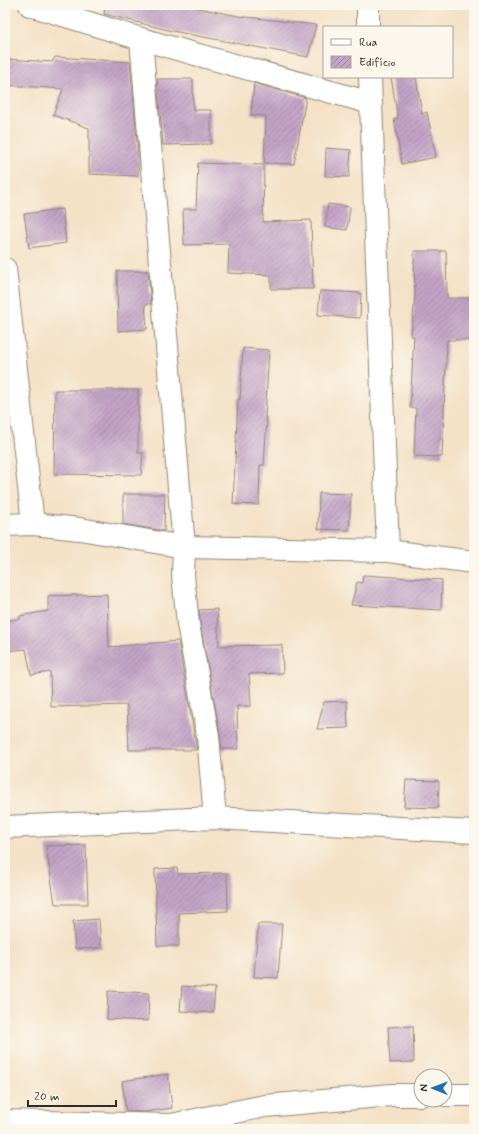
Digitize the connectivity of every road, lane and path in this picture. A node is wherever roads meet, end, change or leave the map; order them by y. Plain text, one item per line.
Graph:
1 (30, 5) edge
2 (368, 5) edge
3 (368, 26) edge
4 (141, 39) junction
5 (370, 78) edge
6 (371, 103) junction
7 (5, 269) edge
8 (33, 524) junction
9 (5, 525) edge
10 (184, 547) junction
11 (388, 551) junction
12 (474, 562) edge
13 (215, 818) junction
14 (5, 827) edge
15 (474, 832) edge
16 (413, 1095) edge
17 (453, 1095) edge
18 (474, 1095) edge
19 (5, 1121) edge

1 - 4 street
2 - 3 street
4 - 6 street
4 - 10 street
5 - 6 street
6 - 11 street
7 - 8 street
8 - 9 street
8 - 10 street
10 - 11 street
10 - 13 street
11 - 12 street
13 - 14 street
13 - 15 street
16 - 19 street
17 - 18 street

